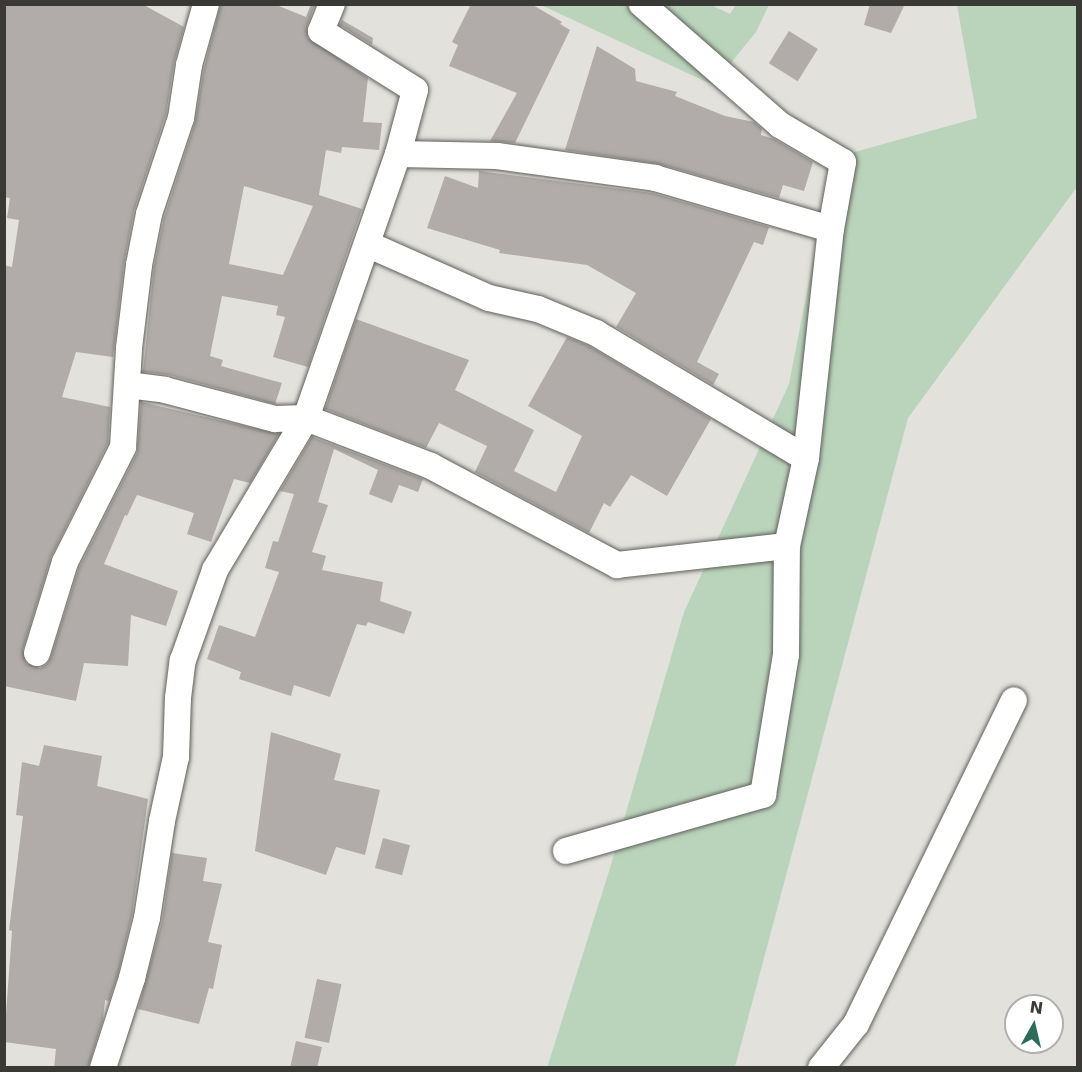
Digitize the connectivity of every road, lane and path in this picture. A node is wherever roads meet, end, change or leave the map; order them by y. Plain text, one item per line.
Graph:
1 (206, 4) edge
2 (332, 4) edge
3 (642, 4) edge
4 (398, 154) junction
5 (831, 229) junction
6 (367, 244) junction
7 (127, 385) junction
8 (306, 418) junction
9 (806, 458) junction
10 (787, 546) junction
11 (37, 653) dead end
12 (1014, 700) dead end
13 (566, 851) dead end
14 (103, 1068) edge
15 (821, 1068) edge

1 - 7 street
2 - 4 street
3 - 5 street
4 - 5 street
4 - 6 street
5 - 9 street
6 - 8 street
6 - 9 street
7 - 8 street
7 - 11 street
8 - 10 street
8 - 14 street
9 - 10 street
10 - 13 street
12 - 15 street

